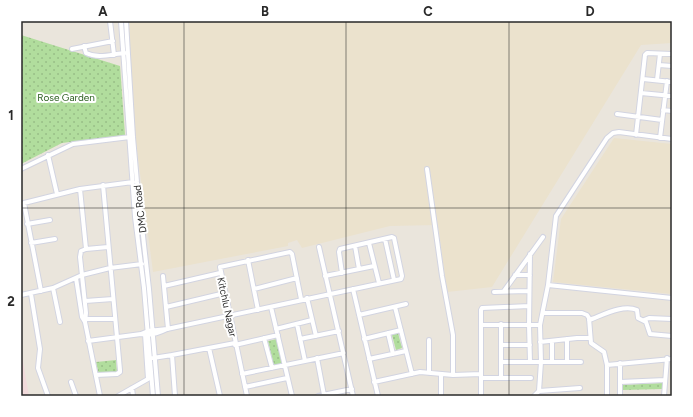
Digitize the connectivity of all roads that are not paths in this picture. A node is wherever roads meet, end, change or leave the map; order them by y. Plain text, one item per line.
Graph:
1 (110, 21) edge
2 (121, 21) edge
3 (126, 21) edge
4 (113, 41) junction
5 (84, 46) junction
6 (72, 49) dead end
7 (125, 53) junction
8 (660, 54) junction
9 (672, 54) edge
10 (114, 55) junction
11 (659, 65) junction
12 (672, 66) edge
13 (643, 79) junction
14 (657, 80) junction
15 (667, 81) junction
16 (672, 82) edge
17 (641, 93) junction
18 (665, 95) junction
19 (672, 96) edge
20 (663, 110) junction
21 (672, 111) edge
22 (617, 114) dead end
23 (638, 117) junction
24 (662, 120) junction
25 (636, 135) junction
26 (131, 137) junction
27 (660, 138) junction
28 (672, 139) edge
29 (48, 155) junction
30 (21, 169) edge
31 (427, 169) dead end
32 (135, 182) junction
33 (103, 185) junction
34 (80, 189) junction
35 (57, 194) junction
36 (50, 220) dead end
37 (27, 224) junction
38 (543, 237) dead end
39 (55, 239) dead end
40 (384, 239) junction
41 (369, 242) junction
42 (31, 243) junction
43 (355, 246) junction
44 (108, 247) junction
45 (319, 247) dead end
46 (86, 249) junction
47 (530, 254) junction
48 (248, 260) junction
49 (141, 264) junction
50 (147, 264) junction
51 (374, 266) junction
52 (110, 268) junction
53 (360, 269) junction
54 (220, 273) junction
55 (342, 273) junction
56 (82, 275) junction
57 (515, 275) junction
58 (530, 275) junction
59 (163, 276) dead end
60 (325, 276) junction
61 (76, 278) junction
62 (297, 278) junction
63 (394, 280) junction
64 (379, 283) junction
65 (548, 285) junction
66 (164, 286) junction
67 (53, 288) junction
68 (254, 289) junction
69 (353, 289) junction
70 (41, 291) junction
71 (504, 291) junction
72 (529, 291) junction
73 (494, 292) dead end
74 (225, 293) junction
75 (330, 293) junction
76 (31, 294) junction
77 (21, 295) edge
78 (307, 298) junction
79 (672, 298) edge
80 (113, 299) junction
81 (301, 299) junction
82 (84, 301) junction
83 (406, 304) dead end
84 (529, 306) junction
85 (166, 307) junction
86 (271, 307) junction
87 (395, 307) junction
88 (258, 310) junction
89 (543, 313) junction
90 (359, 315) junction
91 (229, 316) junction
92 (115, 319) junction
93 (672, 319) edge
94 (85, 320) junction
95 (312, 320) junction
96 (589, 320) junction
97 (644, 320) junction
98 (60, 322) dead end
99 (297, 324) junction
100 (501, 324) junction
101 (529, 324) junction
102 (481, 325) junction
103 (540, 325) junction
104 (167, 329) junction
105 (276, 329) junction
106 (401, 330) junction
107 (339, 332) junction
108 (148, 333) junction
109 (388, 333) junction
110 (278, 335) junction
111 (116, 336) junction
112 (316, 336) junction
113 (672, 336) edge
114 (264, 338) junction
115 (590, 338) junction
116 (300, 339) junction
117 (364, 339) junction
118 (567, 339) junction
119 (429, 340) dead end
120 (88, 341) junction
121 (552, 341) junction
122 (540, 342) junction
123 (235, 344) junction
124 (501, 345) junction
125 (530, 345) junction
126 (210, 348) junction
127 (406, 351) junction
128 (344, 353) junction
129 (393, 354) junction
130 (172, 355) junction
131 (317, 358) junction
132 (667, 358) junction
133 (153, 359) junction
134 (369, 359) junction
135 (672, 359) edge
136 (305, 361) junction
137 (501, 362) junction
138 (530, 362) junction
139 (541, 362) junction
140 (552, 362) junction
141 (567, 362) junction
142 (581, 362) dead end
143 (620, 363) junction
144 (284, 365) junction
145 (607, 365) junction
146 (272, 368) junction
147 (429, 373) junction
148 (242, 374) junction
149 (412, 374) junction
150 (441, 374) junction
151 (453, 374) junction
152 (96, 375) junction
153 (481, 376) junction
154 (287, 378) junction
155 (501, 378) junction
156 (531, 378) dead end
157 (665, 380) junction
158 (71, 382) dead end
159 (374, 382) junction
160 (620, 382) junction
161 (245, 387) junction
162 (132, 388) junction
163 (580, 388) dead end
164 (352, 389) junction
165 (539, 391) junction
166 (324, 395) junction
167 (48, 396) edge
168 (76, 396) edge
169 (100, 396) edge
170 (118, 396) edge
171 (133, 396) edge
172 (153, 396) edge
173 (158, 396) edge
174 (175, 396) edge
175 (220, 396) edge
176 (247, 396) edge
177 (292, 396) edge
178 (318, 396) edge
179 (353, 396) edge
180 (378, 396) edge
181 (442, 396) edge
182 (481, 396) edge
183 (534, 396) edge
184 (607, 396) edge
185 (620, 396) edge
186 (664, 396) edge

1 - 4 street
2 - 7 street
3 - 7 street
4 - 5 street
4 - 10 street
5 - 6 street
5 - 10 street
7 - 10 street
7 - 26 street
8 - 9 street
8 - 11 street
8 - 13 street
11 - 12 street
11 - 14 street
13 - 14 street
13 - 17 street
14 - 15 street
15 - 16 street
15 - 18 street
17 - 18 street
17 - 23 street
18 - 19 street
18 - 20 street
20 - 21 street
20 - 24 street
22 - 23 street
23 - 24 street
23 - 25 street
24 - 27 street
25 - 27 street
25 - 65 street
26 - 29 street
26 - 32 street
27 - 28 street
29 - 30 street
29 - 35 street
31 - 151 street
32 - 33 street
32 - 49 street
32 - 50 street, DMC Road
33 - 34 street
33 - 44 street
34 - 35 street
34 - 46 street
35 - 37 street
36 - 37 street
37 - 42 street
38 - 47 street
39 - 42 street
40 - 41 street
40 - 63 street
40 - 63 street
41 - 43 street
41 - 51 street
42 - 70 street
43 - 53 street
43 - 55 street
44 - 46 street
44 - 52 street
45 - 60 street
46 - 56 street
47 - 57 street
47 - 58 street
48 - 54 street, Kitchlu Nagar
48 - 62 street, Kitchlu Nagar
48 - 68 street
49 - 50 street
49 - 52 street
49 - 108 street
50 - 108 street, DMC Road
51 - 53 street
51 - 64 street
52 - 56 street
52 - 80 street
53 - 55 street
54 - 66 street
54 - 74 street, Kitchlu Nagar
55 - 60 street
56 - 61 street
56 - 82 street
57 - 58 street
57 - 71 street
58 - 72 street
59 - 66 street
60 - 75 street
61 - 67 street
61 - 94 street
62 - 68 street
62 - 81 street
63 - 64 street
64 - 69 street
65 - 79 street
65 - 89 street
66 - 85 street
67 - 70 street
67 - 98 street
68 - 88 street
69 - 75 street
69 - 90 street
70 - 76 street
71 - 72 street
71 - 73 street
72 - 84 street
74 - 85 street
74 - 91 street, Kitchlu Nagar
75 - 78 street
75 - 107 street
76 - 77 street
76 - 167 street
78 - 81 street
78 - 95 street
80 - 82 street
80 - 92 street
81 - 86 street
82 - 94 street
83 - 87 street
84 - 101 street
84 - 102 street
85 - 104 street
86 - 88 street
86 - 105 street
87 - 90 street
87 - 106 street
88 - 91 street
89 - 96 street
89 - 103 street
90 - 117 street
91 - 104 street
91 - 123 street, Kitchlu Nagar
92 - 94 street
92 - 111 street
93 - 97 street
94 - 120 street
95 - 99 street
95 - 112 street
96 - 97 street
96 - 115 street
97 - 113 street
99 - 105 street
99 - 116 street
100 - 101 street
100 - 102 street
100 - 124 street
101 - 103 street
101 - 125 street
102 - 153 street
103 - 122 street
104 - 108 street
105 - 110 street
106 - 109 street
106 - 127 street
107 - 112 street
107 - 128 street
108 - 111 street
108 - 133 street, DMC Road
108 - 162 street
109 - 117 street
109 - 129 street
110 - 114 street
110 - 144 street
111 - 120 street
111 - 152 street
112 - 116 street
114 - 123 street
114 - 146 street
115 - 118 street
115 - 145 street
116 - 136 street
117 - 134 street
118 - 121 street
118 - 141 street
119 - 147 street
120 - 152 street
121 - 122 street
121 - 140 street
122 - 139 street
123 - 126 street
123 - 148 street, Kitchlu Nagar
124 - 125 street
124 - 137 street
125 - 138 street
126 - 130 street
126 - 175 street
127 - 129 street
127 - 149 street
128 - 131 street
128 - 164 street
129 - 134 street
130 - 133 street
130 - 174 street
131 - 136 street
131 - 166 street
132 - 135 street
132 - 143 street
132 - 157 street
133 - 172 street
133 - 173 street, DMC Road
134 - 159 street
136 - 144 street
137 - 138 street
137 - 155 street
138 - 139 street
139 - 140 street
139 - 165 street
140 - 141 street
141 - 142 street
143 - 145 street
143 - 160 street
144 - 146 street
144 - 154 street
145 - 184 street
146 - 148 street
147 - 149 street
147 - 150 street
148 - 161 street, Kitchlu Nagar
149 - 159 street
150 - 151 street
150 - 181 street
151 - 153 street
152 - 169 street
153 - 155 street
153 - 182 street
154 - 161 street
154 - 177 street
155 - 156 street
157 - 160 street
157 - 186 street
158 - 168 street
159 - 180 street
160 - 185 street
161 - 176 street, Kitchlu Nagar
162 - 170 street
162 - 171 street
163 - 165 street
164 - 166 street
164 - 179 street
165 - 183 street
166 - 178 street

